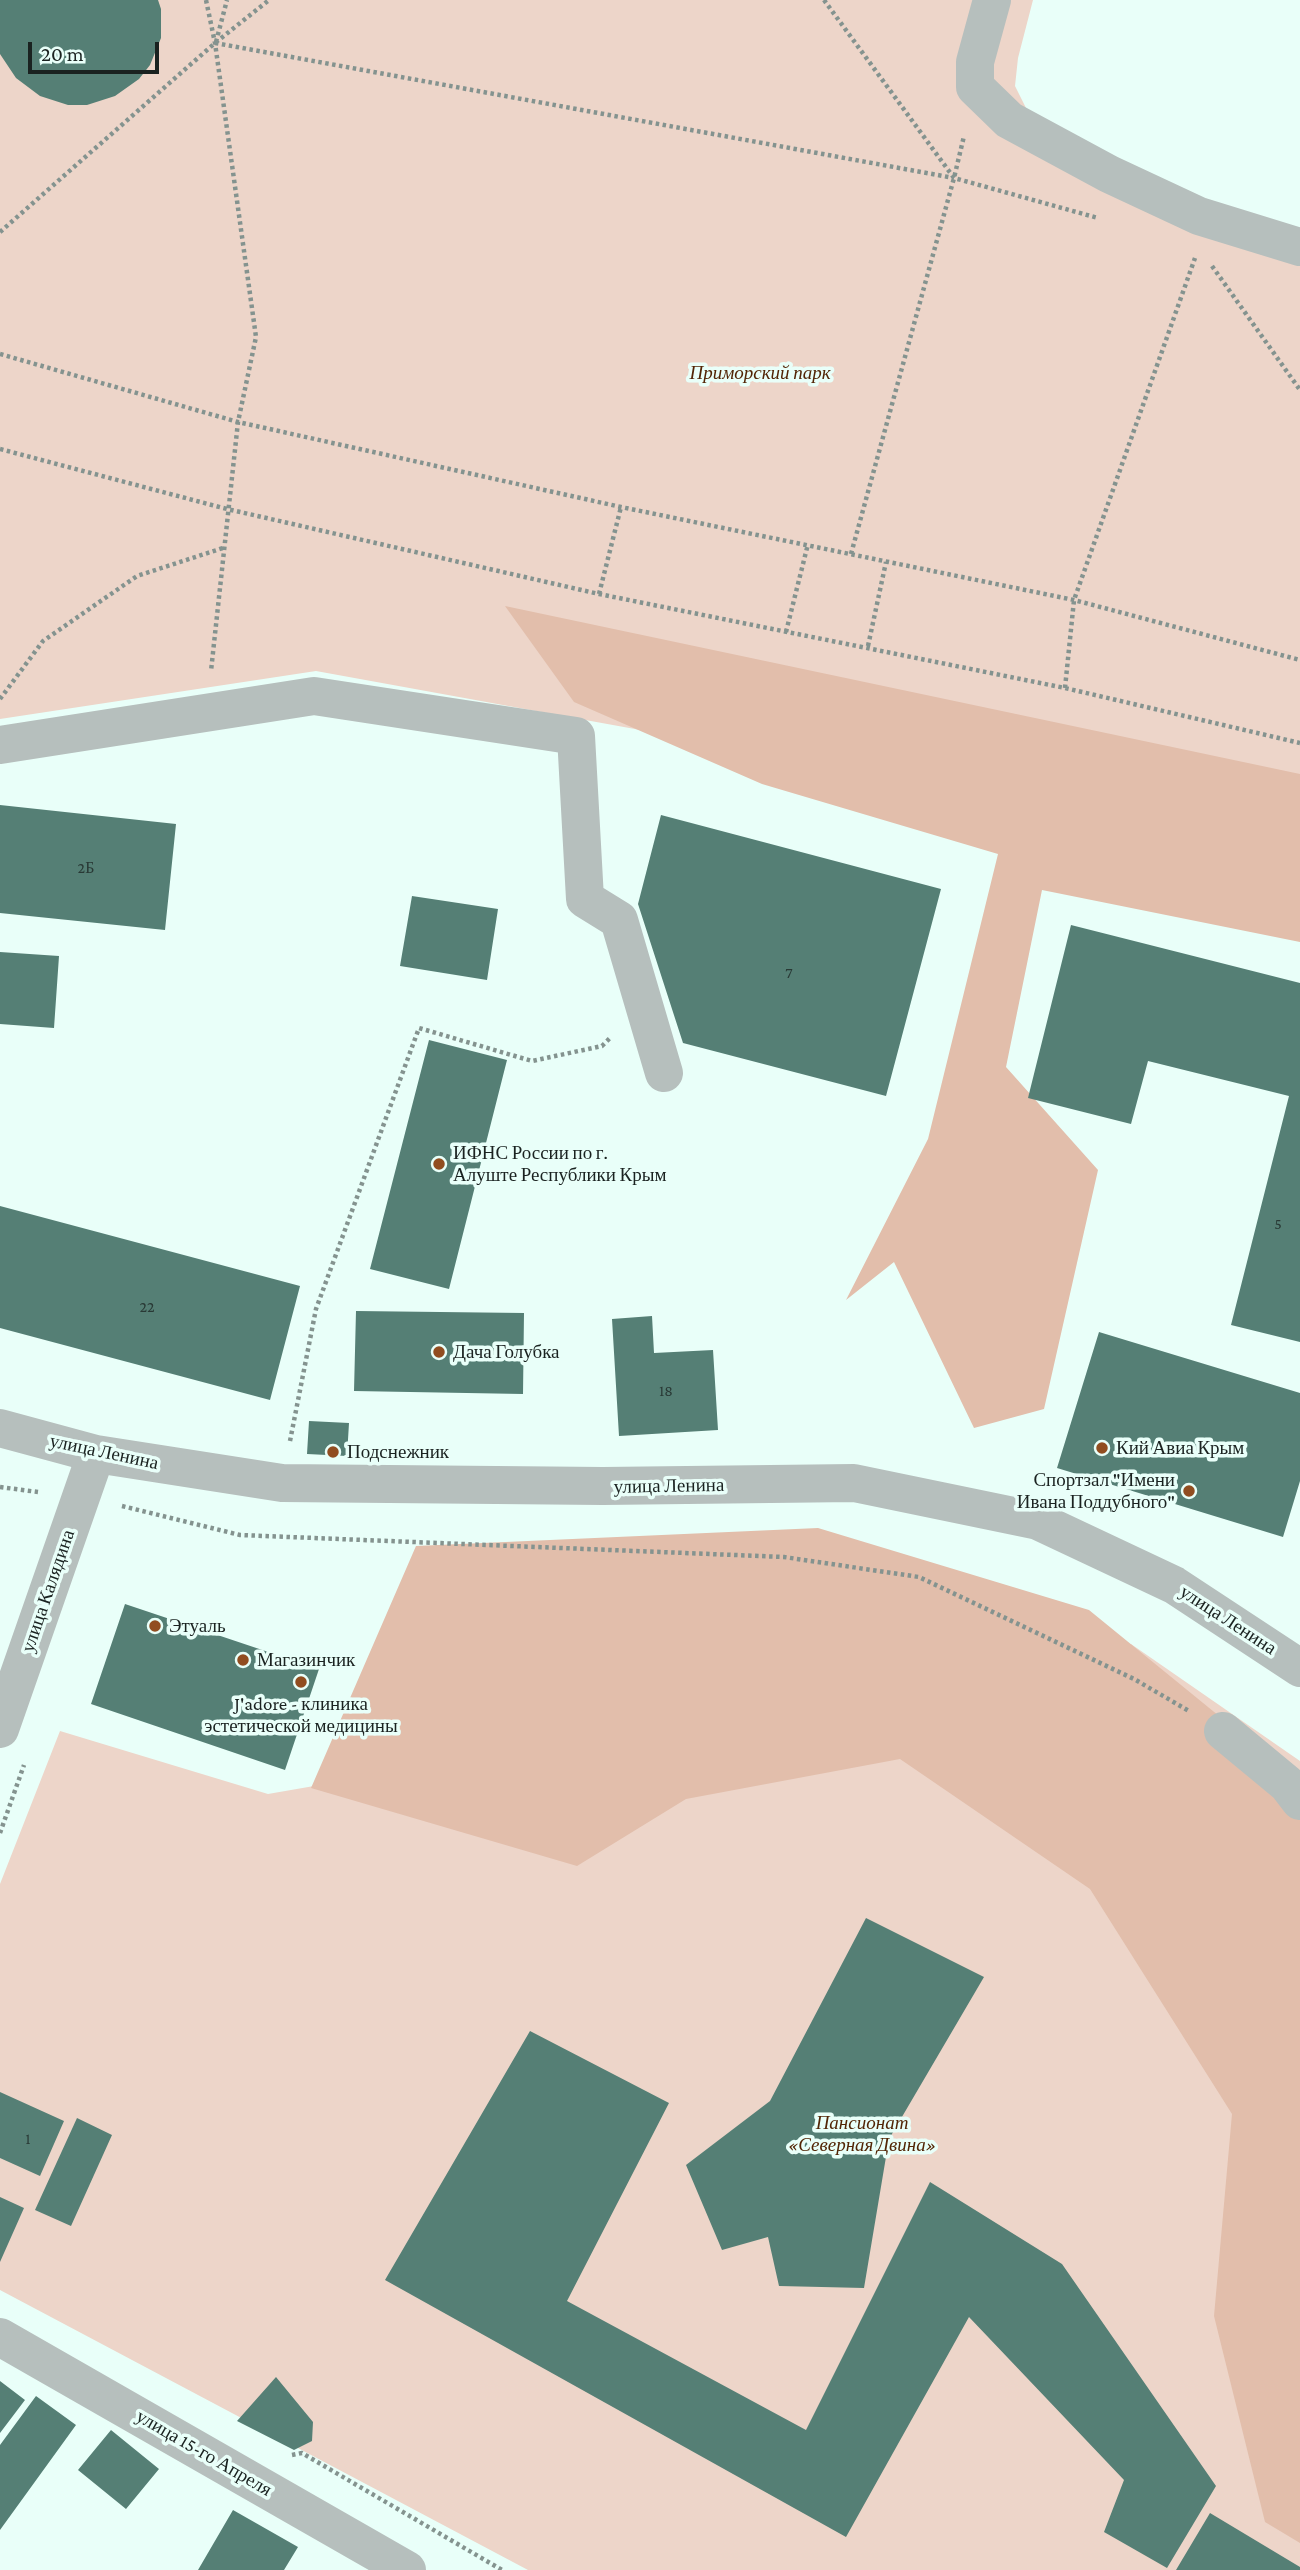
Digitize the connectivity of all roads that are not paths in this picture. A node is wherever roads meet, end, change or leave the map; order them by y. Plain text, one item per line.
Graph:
1 (992, 0) edge
2 (1300, 247) edge
3 (0, 745) edge
4 (664, 1073) dead end
5 (0, 1428) edge
6 (96, 1454) junction
7 (1300, 1668) edge
8 (0, 1729) edge
9 (1223, 1731) road end
10 (1300, 1801) edge
11 (0, 2337) edge
12 (407, 2570) edge

1 - 2 street
3 - 4 street
5 - 6 street, улица Ленина
6 - 7 street, улица Ленина
6 - 8 street, улица Калядина
9 - 10 street
11 - 12 street, улица 15-го Апреля

